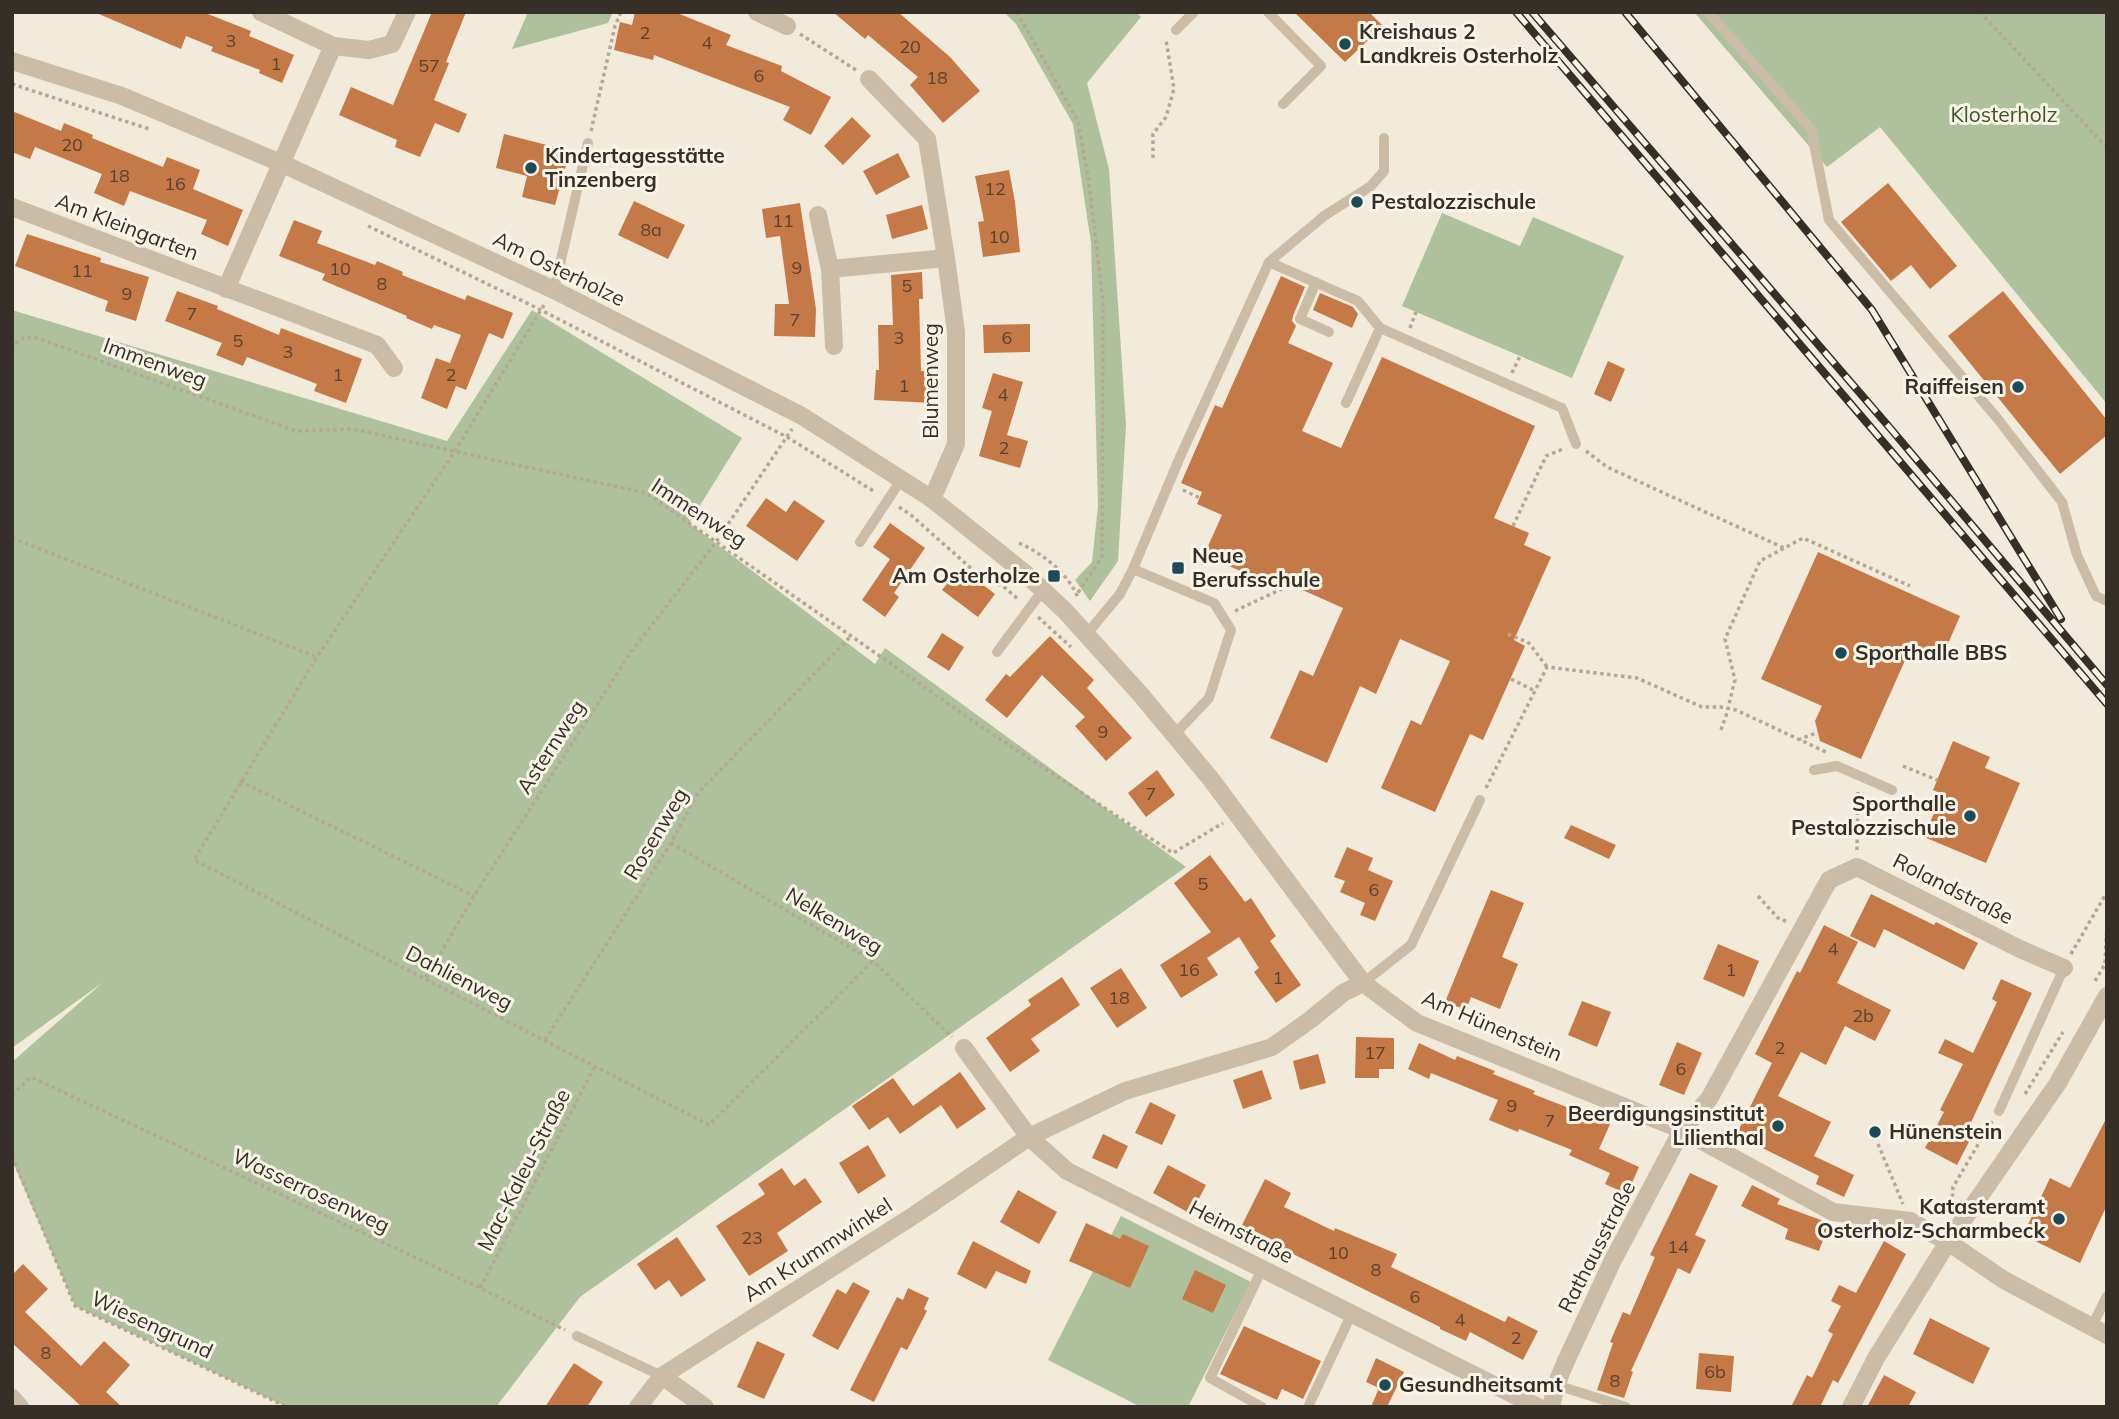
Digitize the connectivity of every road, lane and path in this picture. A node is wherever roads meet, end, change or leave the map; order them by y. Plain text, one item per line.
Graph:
1 (261, 12) edge
2 (407, 12) edge
3 (621, 12) edge
4 (757, 12) edge
5 (1017, 12) edge
6 (1194, 12) edge
7 (1268, 12) edge
8 (1708, 12) edge
9 (1980, 12) edge
10 (787, 26) joint
11 (1176, 30) joint
12 (333, 46) junction
13 (12, 61) edge
14 (869, 79) joint
15 (12, 84) edge
16 (1283, 104) dead end
17 (152, 130) dead end
18 (1384, 138) dead end
19 (589, 143) joint
20 (2107, 148) edge
21 (1153, 158) dead end
22 (283, 164) junction
23 (12, 207) edge
24 (818, 215) dead end
25 (360, 222) dead end
26 (946, 258) junction
27 (1269, 262) junction
28 (830, 269) junction
29 (1316, 282) junction
30 (226, 289) junction
31 (554, 290) junction
32 (541, 310) junction
33 (1380, 328) junction
34 (1329, 332) dead end
35 (834, 346) dead end
36 (12, 349) edge
37 (394, 368) dead end
38 (1346, 403) dead end
39 (802, 416) junction
40 (787, 437) junction
41 (1576, 444) junction
42 (455, 451) junction
43 (901, 480) junction
44 (1169, 484) junction
45 (1200, 498) dead end
46 (932, 499) junction
47 (888, 500) junction
48 (1513, 526) dead end
49 (12, 538) edge
50 (716, 542) junction
51 (860, 542) dead end
52 (1784, 548) junction
53 (1133, 569) junction
54 (1290, 585) dead end
55 (1910, 586) dead end
56 (1043, 590) junction
57 (2107, 601) edge
58 (1028, 608) junction
59 (1066, 612) junction
60 (1223, 617) junction
61 (1508, 634) dead end
62 (1086, 635) junction
63 (851, 636) junction
64 (997, 652) dead end
65 (1077, 653) dead end
66 (317, 657) junction
67 (1547, 667) junction
68 (1511, 679) dead end
69 (1535, 691) junction
70 (1728, 709) junction
71 (1721, 730) dead end
72 (1818, 732) dead end
73 (1174, 735) junction
74 (1798, 740) junction
75 (1834, 756) dead end
76 (1903, 766) dead end
77 (1814, 770) dead end
78 (1858, 775) junction
79 (1937, 780) dead end
80 (240, 781) junction
81 (1892, 790) dead end
82 (1480, 800) joint
83 (1237, 814) junction
84 (671, 843) junction
85 (1857, 866) junction
86 (2107, 892) edge
87 (474, 896) junction
88 (1758, 896) dead end
89 (1778, 918) dead end
90 (2107, 923) edge
91 (873, 961) junction
92 (2105, 967) dead end
93 (2064, 968) junction
94 (425, 979) junction
95 (1363, 984) junction
96 (2107, 996) edge
97 (545, 1040) junction
98 (964, 1048) joint
99 (595, 1066) junction
100 (12, 1095) edge
101 (1999, 1111) joint
102 (1682, 1130) junction
103 (1029, 1137) junction
104 (1878, 1144) dead end
105 (12, 1156) edge
106 (1910, 1221) junction
107 (1948, 1242) junction
108 (1262, 1269) junction
109 (480, 1288) junction
110 (2107, 1296) edge
111 (1352, 1313) junction
112 (2099, 1331) edge
113 (577, 1336) joint
114 (663, 1376) junction
115 (1556, 1385) junction
116 (12, 1398) edge
117 (20, 1407) edge
118 (287, 1407) edge
119 (638, 1407) edge
120 (705, 1407) edge
121 (1262, 1407) edge
122 (1308, 1407) edge
123 (1538, 1407) edge
124 (1551, 1407) edge
125 (1626, 1407) edge
126 (1850, 1407) edge

1 - 12 street
2 - 12 street
3 - 19 path
4 - 10 street
5 - 59 path
6 - 11 lane
7 - 16 lane
8 - 57 lane
9 - 20 path
10 - 14 path
11 - 21 path
12 - 22 street
13 - 22 street, Am Osterholze
14 - 26 street, Blumenweg
15 - 17 path
18 - 27 lane
19 - 31 lane
22 - 30 street
22 - 31 street, Am Osterholze
23 - 30 street, Am Kleingarten
24 - 28 street
25 - 32 path
26 - 28 street
26 - 46 street, Blumenweg
27 - 29 lane
27 - 44 lane
28 - 35 street
29 - 33 lane
29 - 34 lane
30 - 37 street, Am Kleingarten
31 - 32 path
31 - 39 street, Am Osterholze
32 - 40 path
32 - 42 path
33 - 38 lane
33 - 41 lane
36 - 42 path, Immenweg
39 - 40 path, Asternweg
39 - 43 street, Am Osterholze
40 - 47 path
40 - 50 path, Asternweg
41 - 48 path
41 - 52 path
42 - 50 path, Immenweg
42 - 66 path
43 - 46 street, Am Osterholze
43 - 47 lane
44 - 45 path
44 - 53 lane
46 - 56 street, Am Osterholze
47 - 51 lane
47 - 58 path
49 - 66 path
50 - 63 path, Immenweg
50 - 87 path, Asternweg
52 - 55 path
52 - 70 path
53 - 60 lane
53 - 62 lane
54 - 60 path
56 - 58 lane
56 - 59 street, Am Osterholze
58 - 64 lane
58 - 65 path
59 - 62 street, Am Osterholze
60 - 73 lane
61 - 67 path
62 - 73 street, Am Osterholze
63 - 83 path, Immenweg
63 - 84 path, Rosenweg
66 - 80 path
67 - 69 path
67 - 70 path
68 - 69 path
69 - 82 path
70 - 71 path
70 - 74 path
72 - 74 path
73 - 83 street, Am Osterholze
74 - 75 path
76 - 79 path
77 - 78 lane
78 - 81 lane
78 - 85 path
80 - 87 path
80 - 94 path, Dahlienweg
82 - 95 lane
83 - 95 street, Am Osterholze
84 - 91 path, Nelkenweg
84 - 97 path, Rosenweg
85 - 93 street, Rolandstraße
85 - 102 street
86 - 93 path
87 - 94 path, Asternweg
88 - 89 path
90 - 92 path
91 - 98 path, Nelkenweg
91 - 99 path, Dahlienweg
93 - 101 lane
94 - 97 path, Dahlienweg
95 - 102 street, Am Hünenstein
95 - 103 street
96 - 107 street
97 - 99 path, Dahlienweg
98 - 103 street, Heimstraße
99 - 109 path, Mac-Kaleu-Straße
100 - 109 path, Wasserrosenweg
101 - 107 path
102 - 106 street, Am Hünenstein
102 - 115 street, Rathausstraße
103 - 108 street, Heimstraße
103 - 114 street, Am Krummwinkel
104 - 106 path
105 - 118 path, Wiesengrund
106 - 107 street, Am Hünenstein
107 - 112 street, Am Hünenstein
107 - 126 street
108 - 111 street, Heimstraße
108 - 121 lane
109 - 113 path, Wasserrosenweg
110 - 112 lane
111 - 122 lane
111 - 123 street, Heimstraße
113 - 114 lane
114 - 119 street, Am Krummwinkel
114 - 120 street
115 - 124 street, Rathausstraße
115 - 125 lane
116 - 117 street

